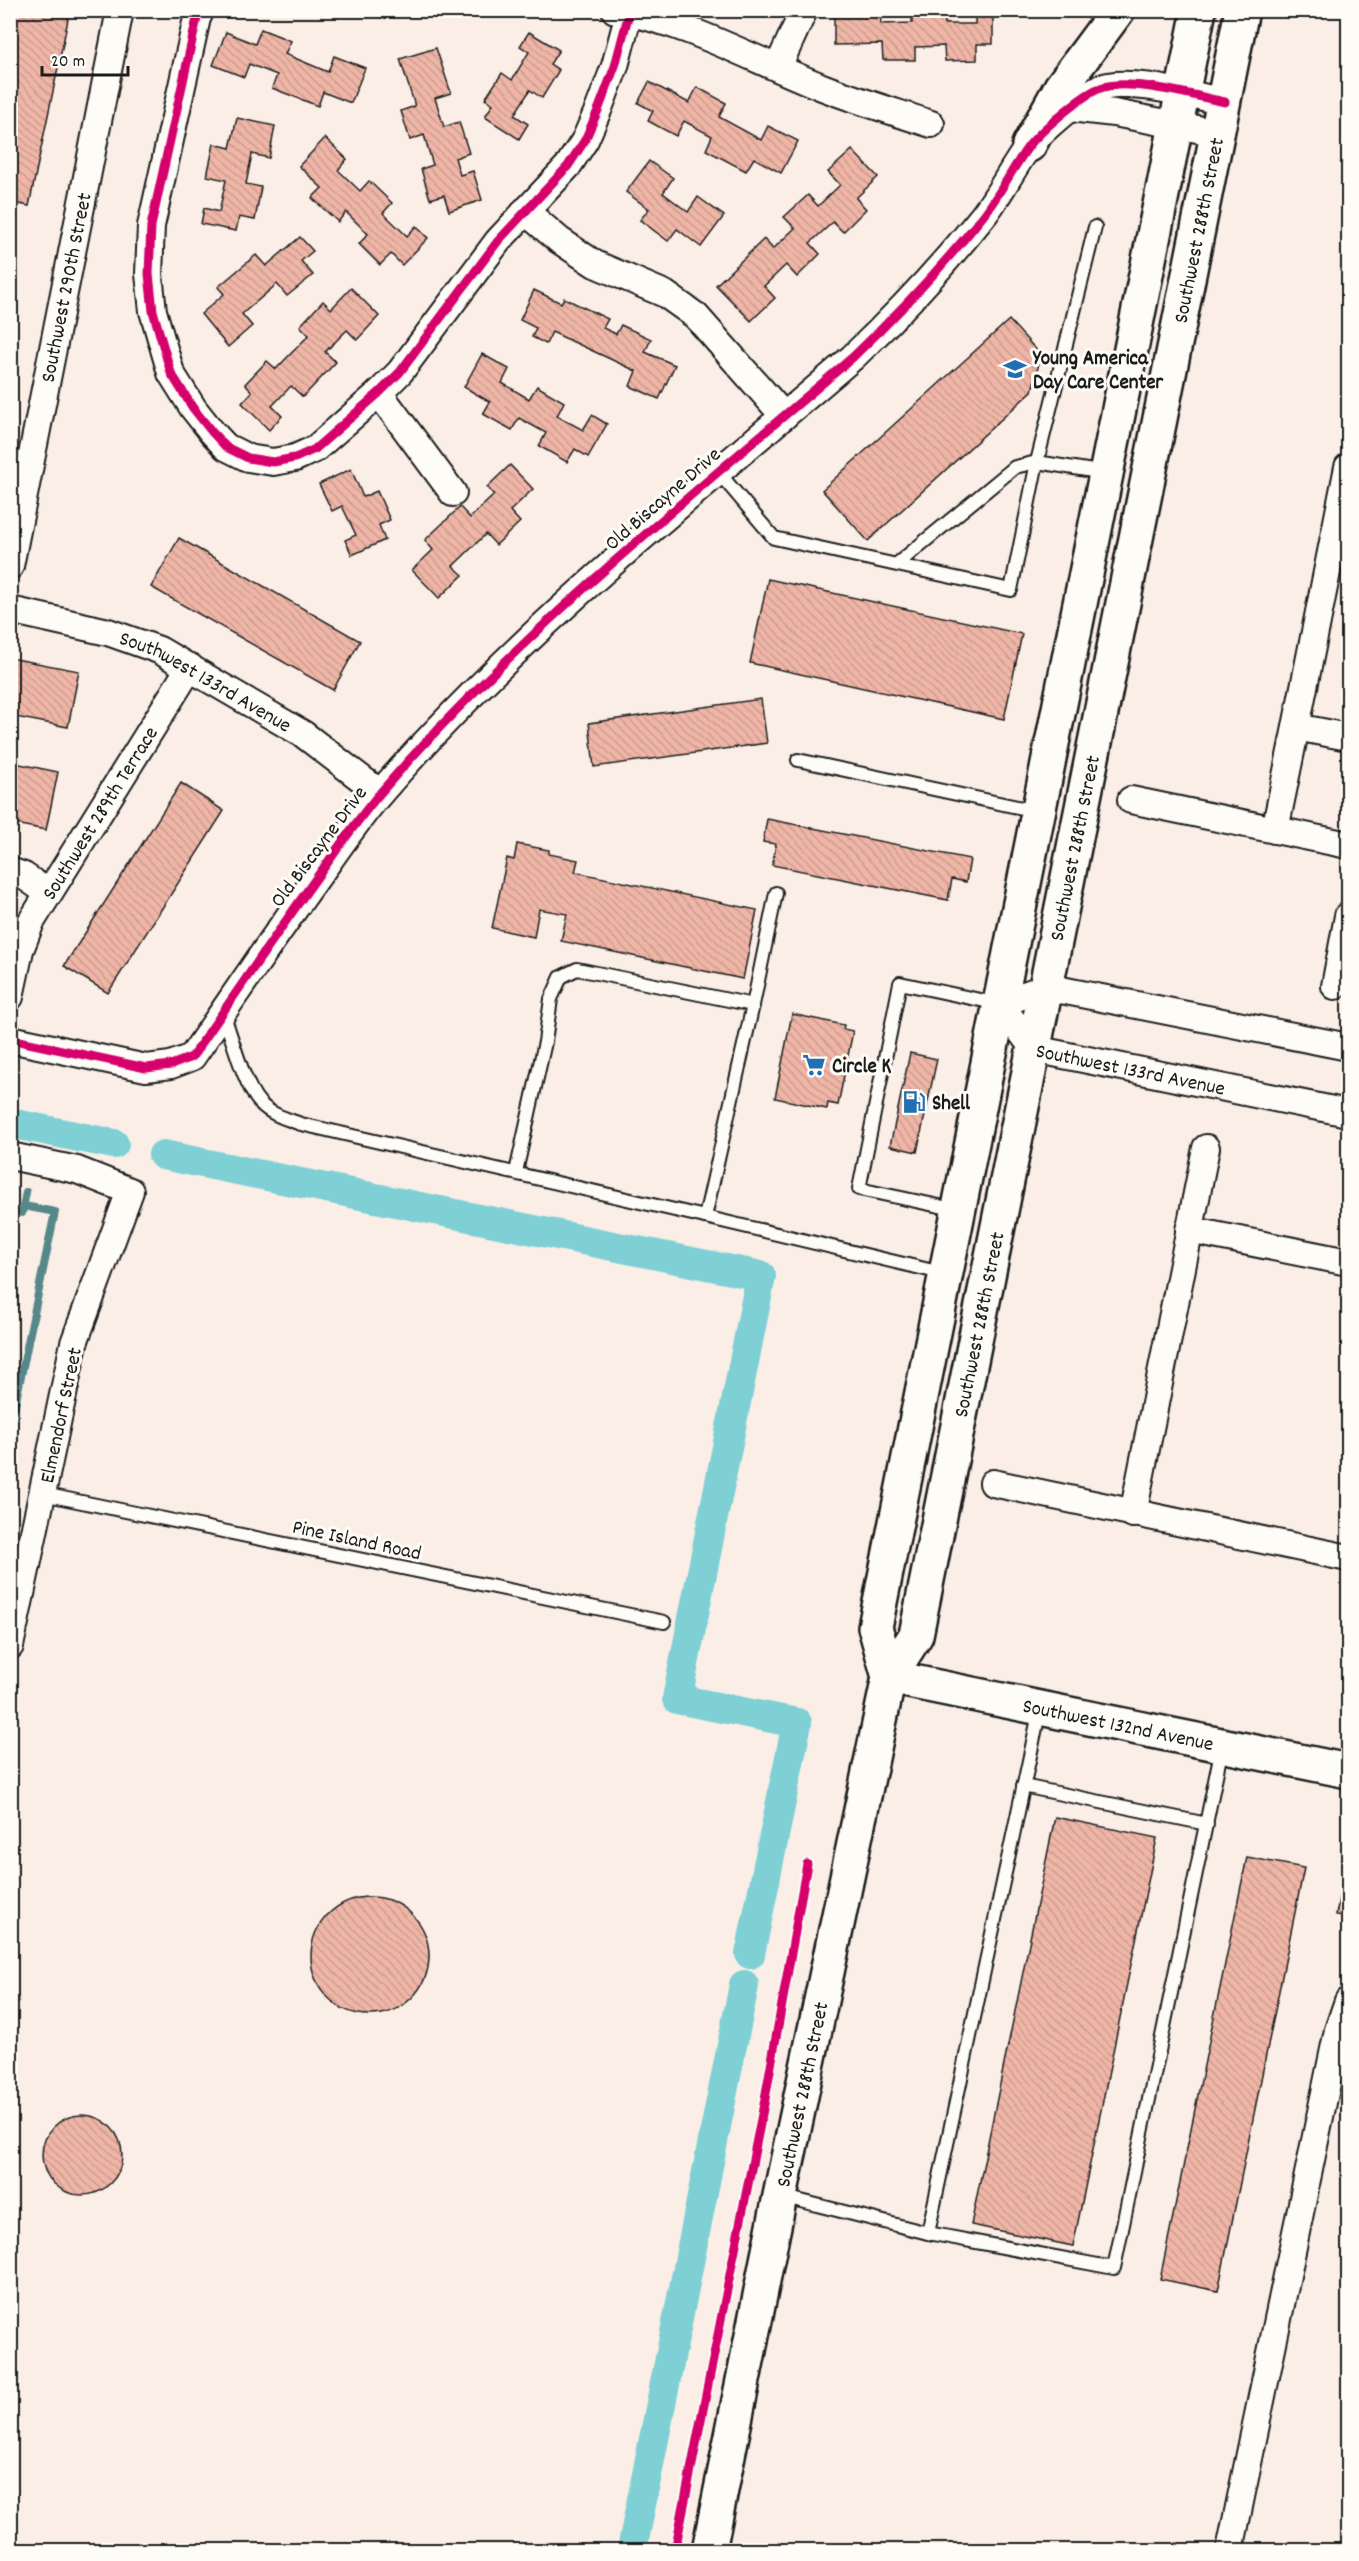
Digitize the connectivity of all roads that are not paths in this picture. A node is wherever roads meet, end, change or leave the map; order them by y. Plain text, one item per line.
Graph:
1 (120, 10) edge
2 (201, 10) edge
3 (804, 10) edge
4 (1118, 10) edge
5 (1199, 10) edge
6 (1242, 10) edge
7 (622, 12) edge
8 (778, 67) junction
9 (1184, 93) junction
10 (1225, 102) junction
11 (1070, 108) junction
12 (931, 124) dead end
13 (1177, 125) junction
14 (1218, 133) junction
15 (1029, 145) junction
16 (525, 211) junction
17 (1095, 227) dead end
18 (379, 393) junction
19 (784, 416) junction
20 (1037, 462) junction
21 (1348, 466) edge
22 (719, 472) junction
23 (1108, 473) junction
24 (1149, 480) junction
25 (453, 493) dead end
26 (897, 564) junction
27 (10, 566) edge
28 (10, 610) edge
29 (190, 667) junction
30 (1296, 727) junction
31 (1348, 737) edge
32 (798, 760) dead end
33 (380, 793) junction
34 (1131, 800) dead end
35 (1040, 812) junction
36 (1275, 830) junction
37 (1348, 845) edge
38 (10, 871) edge
39 (47, 892) junction
40 (776, 893) dead end
41 (1348, 916) edge
42 (1335, 986) dead end
43 (1046, 987) junction
44 (10, 997) edge
45 (1000, 1004) junction
46 (753, 1005) junction
47 (223, 1012) junction
48 (10, 1039) edge
49 (1348, 1047) edge
50 (1034, 1048) junction
51 (1348, 1113) edge
52 (1206, 1148) dead end
53 (10, 1156) edge
54 (516, 1173) junction
55 (959, 1210) junction
56 (705, 1217) junction
57 (1189, 1230) junction
58 (1348, 1262) edge
59 (946, 1274) junction
60 (993, 1484) dead end
61 (43, 1494) junction
62 (1133, 1514) junction
63 (1348, 1558) edge
64 (664, 1622) dead end
65 (10, 1646) edge
66 (889, 1677) junction
67 (1040, 1709) junction
68 (1223, 1745) junction
69 (1348, 1771) edge
70 (1023, 1786) junction
71 (1207, 1824) junction
72 (1348, 2001) edge
73 (780, 2196) junction
74 (928, 2233) junction
75 (709, 2550) edge
76 (1230, 2550) edge

1 - 27 street, Southwest 290th Street
2 - 18 street
3 - 8 street
4 - 15 main road
5 - 9 main road, Southwest 288th Street
6 - 10 main road, Southwest 288th Street
7 - 8 street
7 - 16 street
8 - 12 street
9 - 10 street, Old Biscayne Drive
9 - 11 street, Old Biscayne Drive
9 - 13 main road, Southwest 288th Street
10 - 14 main road, Southwest 288th Street
11 - 13 street
11 - 15 street, Old Biscayne Drive
13 - 14 street
13 - 23 main road, Southwest 288th Street
14 - 24 main road, Southwest 288th Street
15 - 19 street, Old Biscayne Drive
16 - 18 street
16 - 19 street
17 - 20 lane
18 - 25 street
19 - 22 street, Old Biscayne Drive
20 - 23 lane
20 - 26 lane
20 - 26 lane
21 - 30 street
22 - 26 lane
22 - 33 street, Old Biscayne Drive
23 - 24 main road
23 - 35 main road, Southwest 288th Street
24 - 43 main road, Southwest 288th Street
28 - 29 street, Southwest 133rd Avenue
29 - 33 street, Southwest 133rd Avenue
29 - 39 street, Southwest 289th Terrace
30 - 31 street
30 - 36 street
32 - 35 lane
33 - 47 street, Old Biscayne Drive
34 - 36 street
35 - 45 main road, Southwest 288th Street
36 - 37 street
38 - 39 street
39 - 44 street, Southwest 289th Terrace
40 - 46 lane
41 - 42 street
43 - 45 street
43 - 49 street
43 - 50 main road, Southwest 288th Street
45 - 50 street, Southwest 133rd Avenue
45 - 55 main road, Southwest 288th Street
45 - 55 lane
46 - 54 lane
46 - 56 lane
47 - 48 street, Old Biscayne Drive
47 - 54 lane
50 - 51 street, Southwest 133rd Avenue
50 - 66 main road, Southwest 288th Street
52 - 57 street
53 - 61 street, Elmendorf Street
54 - 56 lane
55 - 59 main road, Southwest 288th Street
56 - 59 lane
57 - 58 street
57 - 62 street
59 - 66 main road, Southwest 288th Street
60 - 62 street
61 - 64 lane, Pine Island Road
61 - 65 street, Elmendorf Street
62 - 63 street
66 - 67 main road, Southwest 132nd Avenue
66 - 73 main road, Southwest 288th Street
67 - 68 main road, Southwest 132nd Avenue
67 - 70 lane
68 - 69 main road, Southwest 132nd Avenue
68 - 71 lane
70 - 71 lane
70 - 74 lane
71 - 74 lane
72 - 76 street
73 - 74 lane
73 - 75 main road, Southwest 288th Street

